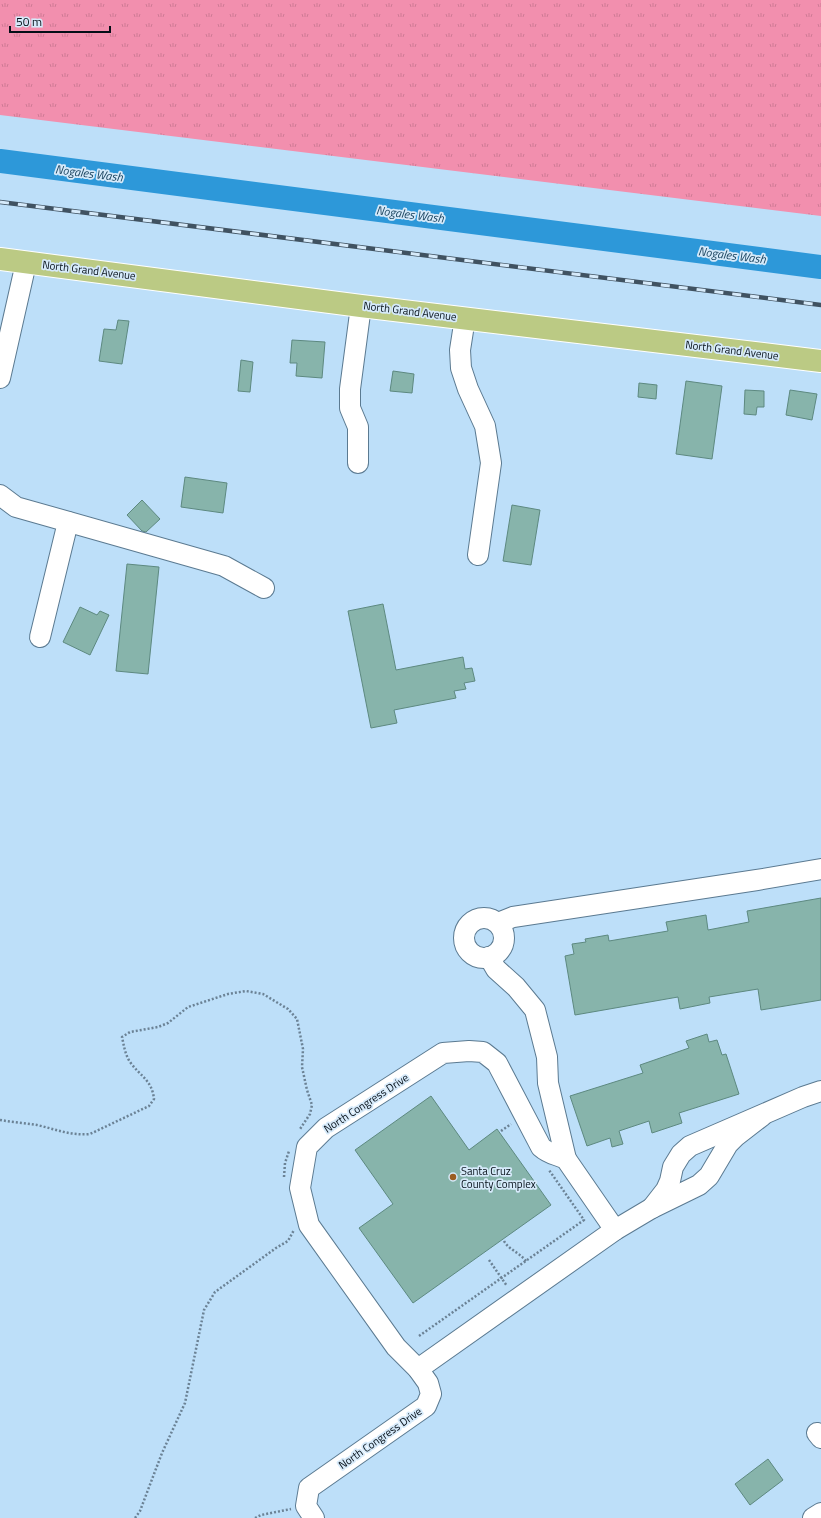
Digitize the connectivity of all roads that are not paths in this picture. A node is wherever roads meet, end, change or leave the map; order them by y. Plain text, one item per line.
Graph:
1 (0, 259) edge
2 (26, 263) junction
3 (361, 306) junction
4 (465, 318) junction
5 (821, 361) edge
6 (0, 378) edge
7 (358, 463) dead end
8 (0, 495) edge
9 (68, 522) junction
10 (478, 555) dead end
11 (264, 588) dead end
12 (40, 637) dead end
13 (821, 869) edge
14 (498, 923) junction
15 (489, 957) junction
16 (821, 1091) edge
17 (762, 1116) junction
18 (566, 1159) junction
19 (652, 1208) junction
20 (615, 1230) junction
21 (418, 1369) junction
22 (310, 1512) edge
23 (821, 1513) edge
24 (814, 1518) edge

1 - 2 main road, North Grand Avenue
2 - 3 main road, North Grand Avenue
2 - 6 street
3 - 4 main road, North Grand Avenue
3 - 7 street
4 - 5 main road, North Grand Avenue
4 - 10 street
8 - 9 street
9 - 11 street
9 - 12 street
13 - 14 street
14 - 15 street
14 - 15 street
15 - 18 street
16 - 17 street
17 - 19 street
17 - 19 street
18 - 20 street
18 - 21 street, North Congress Drive
19 - 20 street
20 - 21 street
21 - 22 street, North Congress Drive
23 - 24 street

